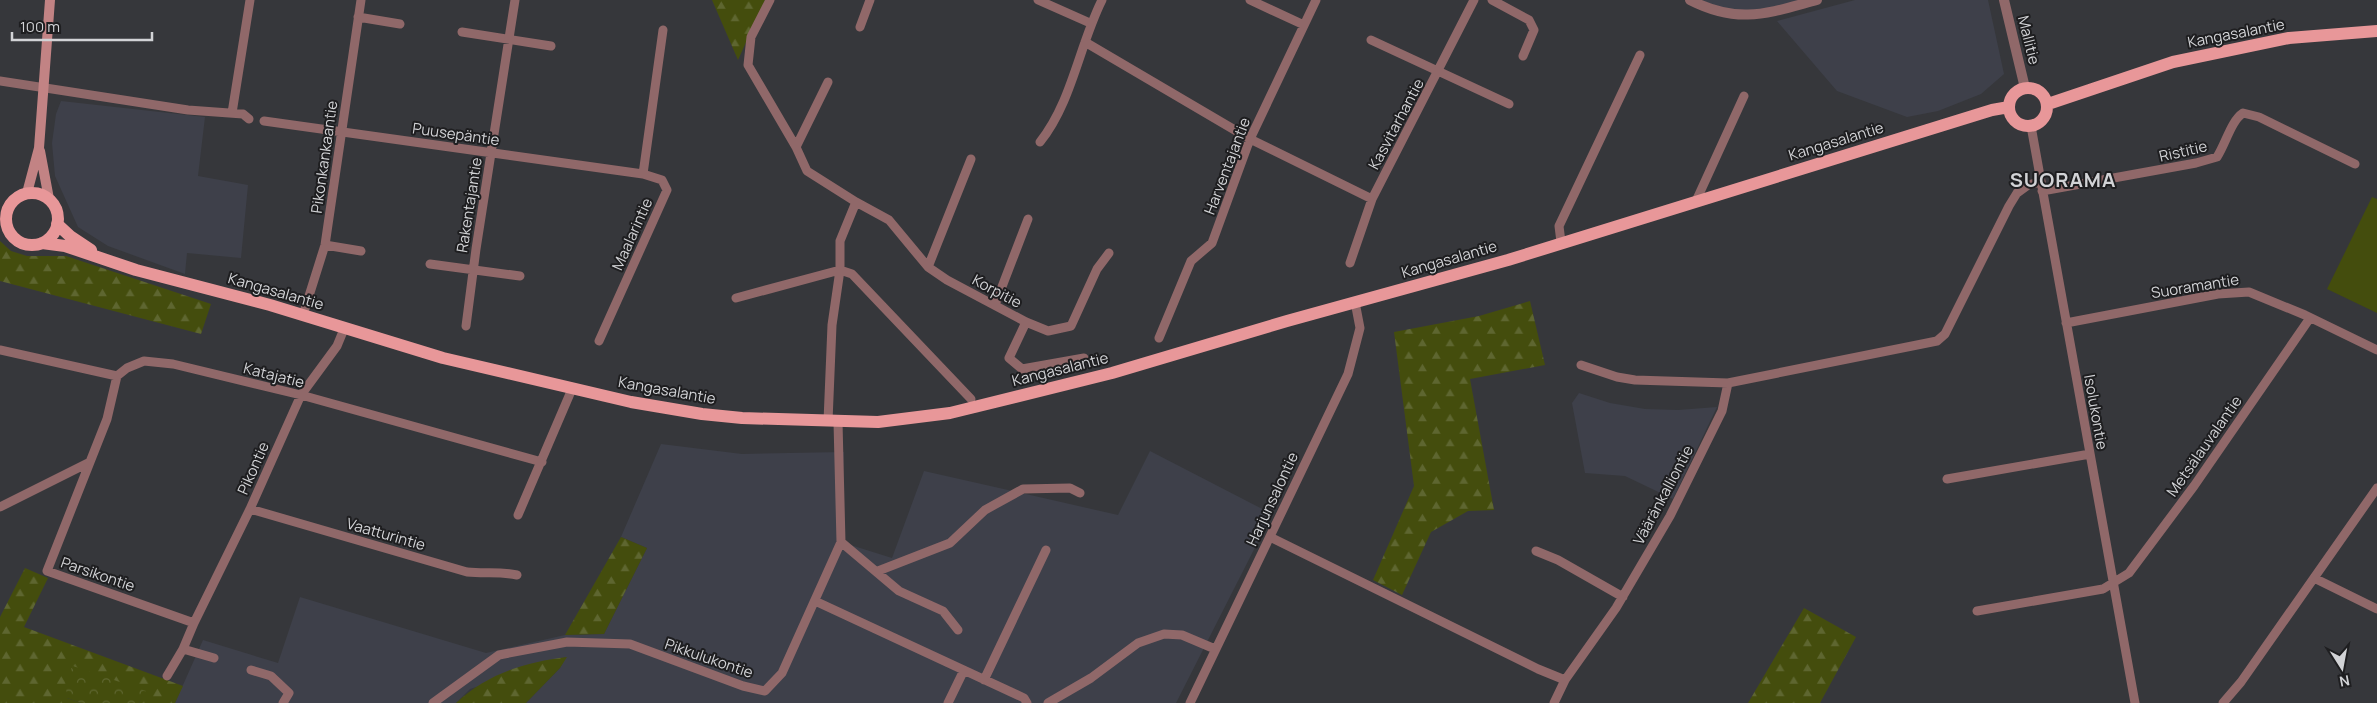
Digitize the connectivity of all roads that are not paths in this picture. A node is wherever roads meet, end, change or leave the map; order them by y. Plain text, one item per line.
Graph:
1 (50, 0) edge
2 (250, 0) edge
3 (361, 0) edge
4 (514, 0) edge
5 (770, 0) edge
6 (870, 0) edge
7 (1038, 0) edge
8 (1102, 0) edge
9 (1250, 0) edge
10 (1316, 0) edge
11 (1474, 0) edge
12 (1492, 0) edge
13 (1690, 0) edge
14 (1817, 0) edge
15 (2004, 0) edge
16 (358, 17) junction
17 (1090, 23) junction
18 (400, 24) dead end
19 (1304, 25) junction
20 (860, 27) dead end
21 (663, 30) dead end
22 (2377, 31) edge
23 (462, 32) dead end
24 (508, 40) junction
25 (1371, 40) dead end
26 (1085, 42) junction
27 (551, 46) dead end
28 (1640, 55) dead end
29 (1523, 56) dead end
30 (1439, 71) junction
31 (0, 81) edge
32 (828, 82) dead end
33 (44, 88) junction
34 (2025, 88) junction
35 (1744, 96) dead end
36 (1508, 104) dead end
37 (2048, 104) junction
38 (2009, 107) junction
39 (232, 114) junction
40 (249, 119) dead end
41 (264, 121) dead end
42 (2031, 126) junction
43 (341, 131) junction
44 (1250, 139) junction
45 (1040, 142) dead end
46 (796, 147) junction
47 (39, 148) junction
48 (491, 153) junction
49 (971, 159) dead end
50 (2355, 164) dead end
51 (644, 174) junction
52 (2041, 187) junction
53 (27, 193) junction
54 (49, 199) junction
55 (1372, 199) junction
56 (1696, 200) junction
57 (856, 202) junction
58 (4, 208) edge
59 (1028, 219) dead end
60 (57, 224) junction
61 (3, 226) edge
62 (1561, 242) junction
63 (42, 243) junction
64 (325, 245) junction
65 (361, 251) dead end
66 (1109, 253) dead end
67 (104, 258) junction
68 (1350, 263) dead end
69 (430, 264) dead end
70 (928, 267) junction
71 (473, 269) junction
72 (840, 270) junction
73 (520, 276) dead end
74 (736, 298) dead end
75 (1355, 302) junction
76 (995, 305) junction
77 (303, 315) junction
78 (2310, 318) junction
79 (1026, 322) junction
80 (2066, 323) junction
81 (466, 326) dead end
82 (344, 329) junction
83 (1159, 338) dead end
84 (599, 341) dead end
85 (0, 350) edge
86 (2377, 350) edge
87 (1084, 358) dead end
88 (1581, 365) dead end
89 (117, 376) junction
90 (1728, 383) junction
91 (572, 389) junction
92 (300, 395) junction
93 (971, 398) dead end
94 (833, 421) junction
95 (2090, 454) junction
96 (90, 462) junction
97 (542, 462) junction
98 (1947, 479) dead end
99 (2377, 488) edge
100 (1080, 493) dead end
101 (0, 507) edge
102 (250, 509) junction
103 (518, 515) dead end
104 (1270, 537) junction
105 (841, 542) junction
106 (1046, 550) dead end
107 (1536, 550) dead end
108 (878, 571) junction
109 (517, 575) dead end
110 (2314, 578) junction
111 (2112, 584) junction
112 (1623, 597) junction
113 (815, 601) junction
114 (2377, 609) edge
115 (1977, 610) dead end
116 (194, 623) junction
117 (958, 630) dead end
118 (183, 649) junction
119 (1215, 649) junction
120 (214, 658) dead end
121 (251, 670) dead end
122 (964, 670) junction
123 (167, 676) dead end
124 (984, 680) junction
125 (1565, 680) junction
126 (283, 703) edge
127 (433, 703) edge
128 (948, 703) edge
129 (1027, 703) edge
130 (1048, 703) edge
131 (1190, 703) edge
132 (1554, 703) edge
133 (2135, 703) edge
134 (2223, 703) edge

1 - 33 main road
2 - 39 street
3 - 16 street, Pikonkankaantie
4 - 24 street, Rakentajantie
5 - 46 street, Korpitie
6 - 20 street
7 - 17 street
8 - 17 street
9 - 19 street
10 - 19 street, Harventajantie
11 - 30 street, Kasvitarhantie
12 - 29 street
13 - 14 street
15 - 34 street, Mallitie
16 - 18 street
16 - 43 street, Pikonkankaantie
17 - 26 street
19 - 44 street, Harventajantie
21 - 51 street, Maalarintie
22 - 37 main road, Kangasalantie
23 - 24 street
24 - 27 street
24 - 48 street, Rakentajantie
25 - 30 street
26 - 44 street
26 - 45 street
28 - 62 street
30 - 36 street
30 - 55 street, Kasvitarhantie
31 - 33 street
32 - 46 street
33 - 39 street
33 - 47 main road
34 - 37 main road
34 - 38 main road
35 - 56 street
37 - 42 main road
38 - 42 main road
38 - 56 main road, Kangasalantie
39 - 40 street
41 - 43 street, Puusepäntie
42 - 52 street, Isolukontie
43 - 48 street, Puusepäntie
43 - 64 street, Pikonkankaantie
44 - 55 street
44 - 83 street, Harventajantie
46 - 57 street, Korpitie
47 - 53 main road
47 - 54 main road
48 - 51 street, Puusepäntie
48 - 71 street, Rakentajantie
49 - 70 street
50 - 52 street, Ristitie
51 - 84 street, Maalarintie
52 - 80 street, Isolukontie
52 - 90 street
53 - 54 main road
53 - 58 main road
54 - 60 main road
55 - 68 street, Kasvitarhantie
56 - 62 main road, Kangasalantie
57 - 70 street, Korpitie
57 - 72 street
58 - 61 main road
59 - 76 street
60 - 63 main road
60 - 67 main road, Kangasalantie
61 - 63 main road
62 - 75 main road, Kangasalantie
63 - 67 main road, Kangasalantie
64 - 65 street
64 - 77 street, Pikonkankaantie
66 - 79 street, Korpitie
67 - 77 main road, Kangasalantie
69 - 71 street
70 - 76 street, Korpitie
71 - 73 street
71 - 81 street, Rakentajantie
72 - 74 street
72 - 93 street
72 - 94 street
75 - 94 main road, Kangasalantie
75 - 104 street, Harjunsalontie
76 - 79 street, Korpitie
77 - 82 main road, Kangasalantie
78 - 80 street, Suoramantie
78 - 86 street, Suoramantie
78 - 111 street, Metsälauvalantie
79 - 87 street
80 - 95 street, Isolukontie
82 - 91 main road, Kangasalantie
82 - 92 street, Pikontie
85 - 89 street
88 - 90 street
89 - 92 street, Katajatie
89 - 96 street
90 - 112 street, Vääränkalliontie
91 - 94 main road, Kangasalantie
91 - 97 street
92 - 97 street, Katajatie
92 - 102 street, Pikontie
94 - 105 street, Pikkulukontie
95 - 98 street
95 - 111 street, Isolukontie
96 - 101 street
96 - 116 street, Parsikontie
97 - 103 street
99 - 110 street
100 - 108 street
102 - 109 street, Vaatturintie
102 - 116 street, Pikontie
104 - 119 street, Harjunsalontie
104 - 125 street
105 - 108 street
105 - 113 street, Pikkulukontie
106 - 124 street
107 - 112 street
108 - 117 street
110 - 114 street
110 - 134 street
111 - 115 street
111 - 133 street, Isolukontie
112 - 125 street, Vääränkalliontie
113 - 122 street
113 - 127 street, Pikkulukontie
116 - 118 street
118 - 120 street
118 - 123 street
119 - 130 street
119 - 131 street, Harjunsalontie
121 - 126 street
122 - 124 street
122 - 128 street
124 - 129 street
125 - 132 street, Vääränkalliontie

